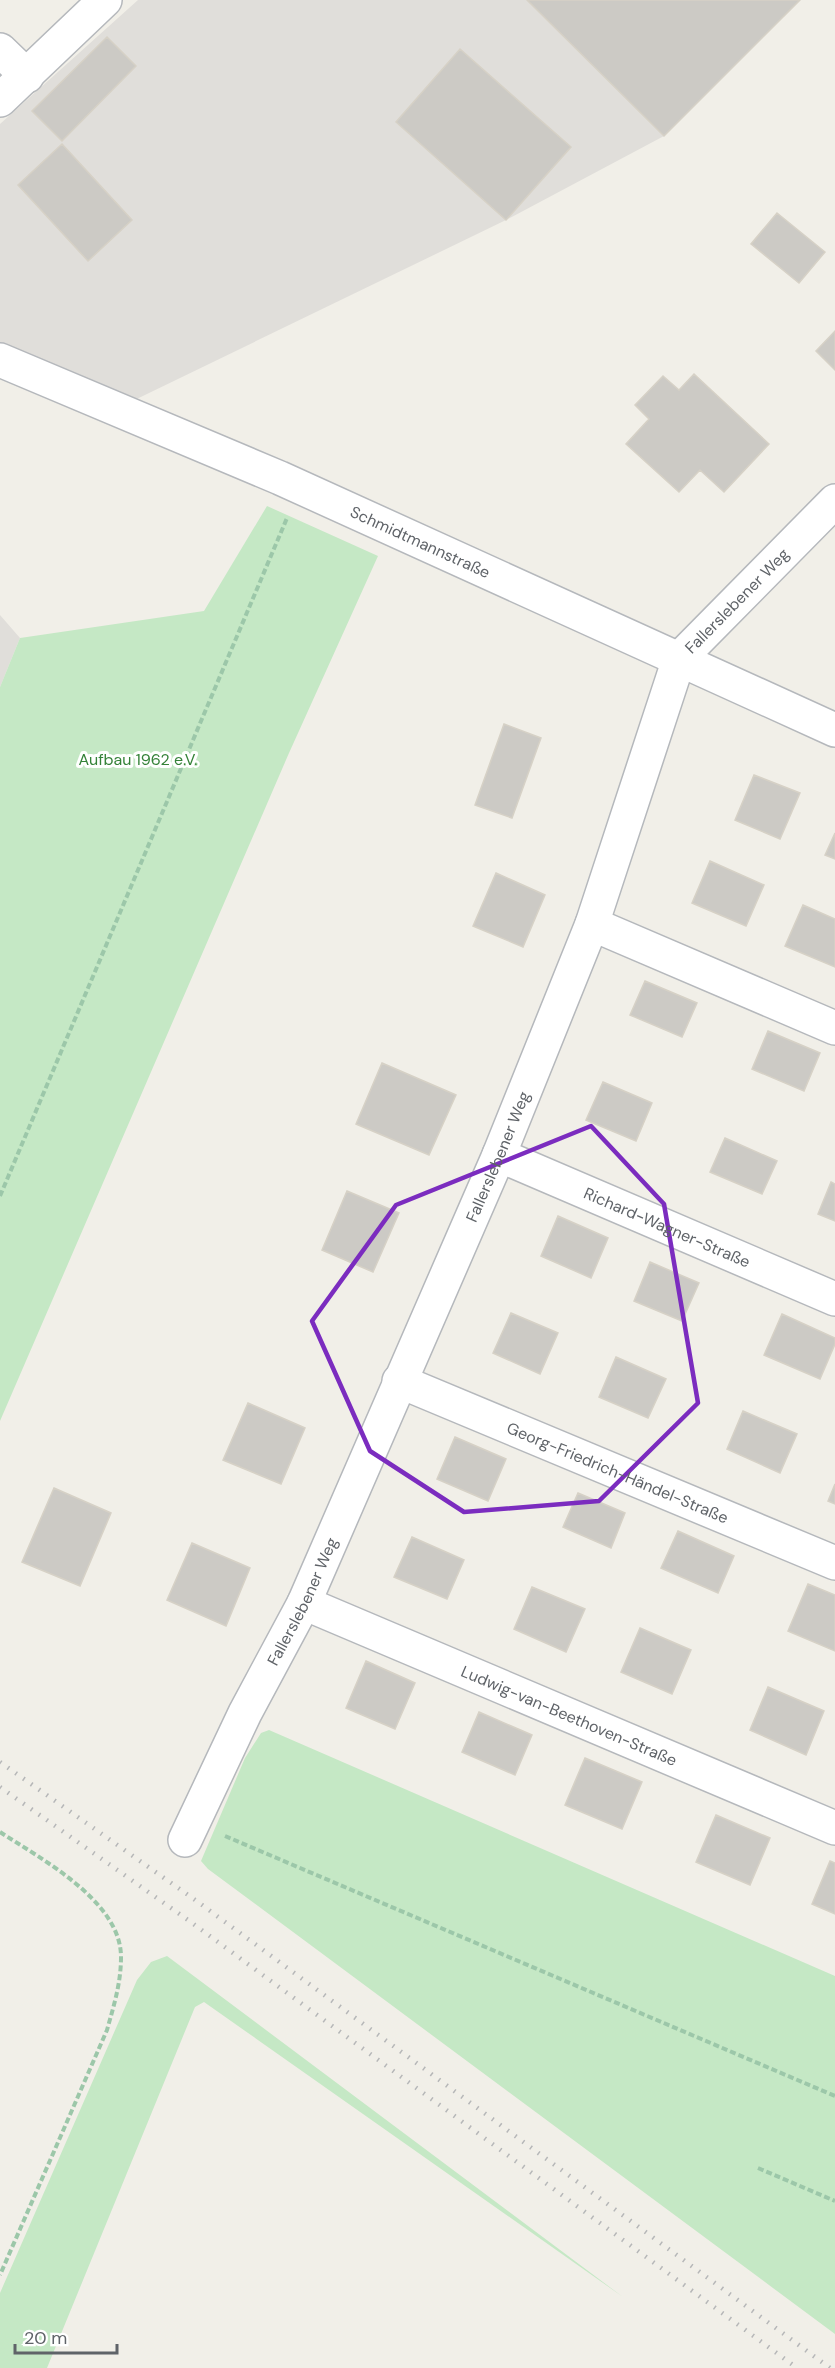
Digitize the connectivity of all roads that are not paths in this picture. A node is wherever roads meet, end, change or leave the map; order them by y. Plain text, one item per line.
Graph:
1 (105, 0) edge
2 (0, 50) edge
3 (27, 76) junction
4 (0, 100) edge
5 (0, 360) edge
6 (835, 501) edge
7 (679, 659) junction
8 (835, 730) edge
9 (592, 924) junction
10 (835, 1028) edge
11 (499, 1155) junction
12 (835, 1299) edge
13 (399, 1381) junction
14 (835, 1563) edge
15 (304, 1603) junction
16 (835, 1828) edge
17 (189, 1831) road end

1 - 3 street
2 - 3 street
3 - 4 street
5 - 7 street, Schmidtmannstraße
6 - 7 street, Fallerslebener Weg
7 - 8 street, Schmidtmannstraße
7 - 9 street, Fallerslebener Weg
9 - 10 street
9 - 11 street, Fallerslebener Weg
11 - 12 street, Richard-Wagner-Straße
11 - 13 street, Fallerslebener Weg
13 - 14 street, Georg-Friedrich-Händel-Straße
13 - 15 street, Fallerslebener Weg
15 - 16 street, Ludwig-van-Beethoven-Straße
15 - 17 street, Fallerslebener Weg

